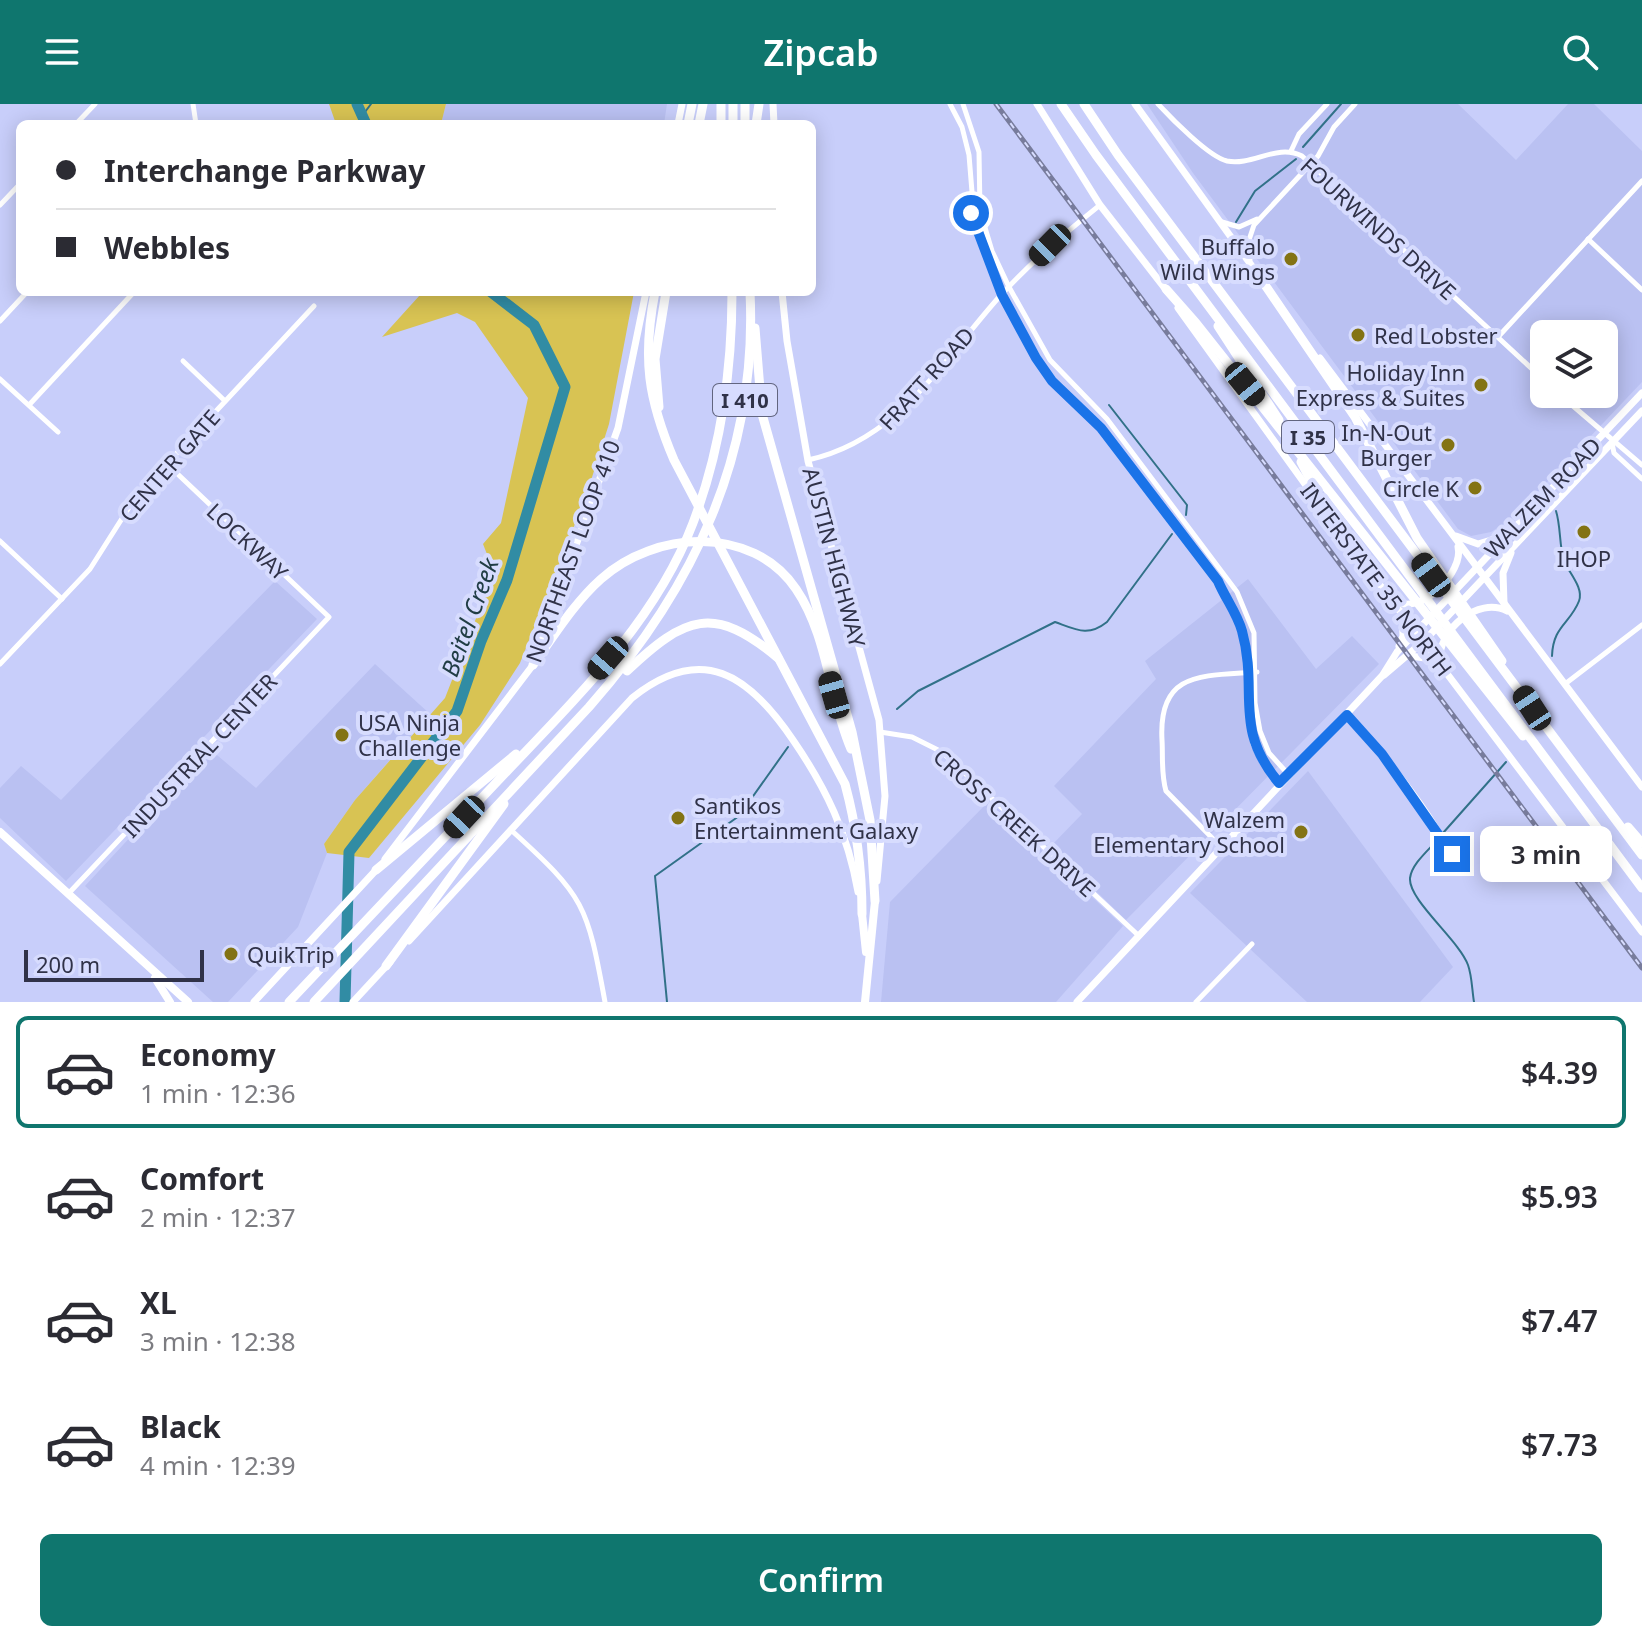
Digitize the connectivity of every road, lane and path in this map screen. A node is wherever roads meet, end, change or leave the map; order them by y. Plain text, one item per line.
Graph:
1 (95, 104) edge
2 (950, 104) edge
3 (963, 104) edge
4 (1037, 104) edge
5 (1061, 104) edge
6 (1084, 104) edge
7 (1135, 104) edge
8 (1158, 104) edge
9 (1327, 104) edge
10 (1355, 104) edge
11 (80, 120) edge
12 (1291, 151) junction
13 (1311, 163) junction
14 (1642, 181) edge
15 (16, 188) edge
16 (0, 205) edge
17 (1100, 205) junction
18 (1261, 216) junction
19 (1216, 219) junction
20 (1588, 239) junction
21 (1251, 267) junction
22 (1265, 285) junction
23 (1009, 287) junction
24 (1195, 288) junction
25 (1166, 289) junction
26 (1642, 290) edge
27 (1002, 295) junction
28 (23, 296) edge
29 (130, 296) edge
30 (645, 296) edge
31 (655, 296) edge
32 (665, 296) edge
33 (731, 296) edge
34 (750, 296) edge
35 (750, 296) edge
36 (782, 296) edge
37 (314, 306) dead end
38 (0, 321) edge
39 (1498, 337) junction
40 (183, 361) dead end
41 (1530, 367) edge
42 (0, 379) edge
43 (1642, 393) edge
44 (225, 401) junction
45 (29, 405) junction
46 (1574, 408) edge
47 (1642, 411) edge
48 (58, 432) dead end
49 (1603, 434) junction
50 (1612, 442) junction
51 (668, 445) junction
52 (808, 461) junction
53 (167, 464) junction
54 (1642, 465) edge
55 (1642, 479) edge
56 (1329, 516) junction
57 (1452, 534) junction
58 (1507, 534) junction
59 (0, 541) edge
60 (1517, 542) junction
61 (1475, 567) junction
62 (1434, 572) junction
63 (1484, 578) junction
64 (62, 599) junction
65 (1394, 600) junction
66 (1401, 609) junction
67 (1508, 609) junction
68 (329, 617) joint
69 (1642, 625) edge
70 (1418, 630) junction
71 (1454, 639) junction
72 (1425, 640) junction
73 (1397, 652) junction
74 (1410, 656) junction
75 (1440, 660) junction
76 (784, 663) junction
77 (0, 664) edge
78 (533, 665) junction
79 (1257, 672) junction
80 (1246, 673) junction
81 (1382, 676) junction
82 (1565, 684) junction
83 (589, 707) junction
84 (1347, 715) junction
85 (549, 726) junction
86 (880, 732) junction
87 (856, 760) junction
88 (533, 765) junction
89 (1581, 773) junction
90 (1288, 774) junction
91 (1279, 783) junction
92 (1642, 787) edge
93 (511, 830) junction
94 (0, 832) edge
95 (1642, 843) edge
96 (1221, 847) junction
97 (1642, 855) edge
98 (376, 870) junction
99 (1453, 871) dead end
100 (1642, 888) edge
101 (69, 893) junction
102 (875, 901) junction
103 (862, 914) junction
104 (1642, 932) edge
105 (1139, 936) junction
106 (1252, 944) dead end
107 (867, 965) junction
108 (386, 966) junction
109 (151, 970) junction
110 (317, 999) edge
111 (170, 1002) edge
112 (188, 1002) edge
113 (254, 1002) edge
114 (289, 1002) edge
115 (353, 1002) edge
116 (605, 1002) edge
117 (865, 1002) edge
118 (1077, 1002) edge
119 (1196, 1002) edge

1 - 11 street
2 - 27 street
3 - 23 street
4 - 17 main road, INTERSTATE 35 NORTH
5 - 24 highway, I 35
6 - 62 highway, I 35
7 - 19 main road
8 - 12 street, FOURWINDS DRIVE
9 - 12 street
10 - 13 street
12 - 13 street, FOURWINDS DRIVE
13 - 18 street
13 - 39 street, FOURWINDS DRIVE
14 - 20 street
15 - 16 street
17 - 23 street, FRATT ROAD
17 - 25 main road, INTERSTATE 35 NORTH
18 - 19 street
18 - 21 street
19 - 21 main road
20 - 26 street
20 - 39 street
21 - 22 main road
22 - 57 main road
22 - 62 highway
23 - 27 street, FRATT ROAD
23 - 79 street
24 - 56 highway
24 - 71 highway, I 35
25 - 56 main road, INTERSTATE 35 NORTH
25 - 71 highway
27 - 52 street, FRATT ROAD
27 - 80 street
28 - 38 street
29 - 45 street
30 - 78 main road, NORTHEAST LOOP 410
31 - 51 highway
32 - 51 highway
33 - 85 highway, I 410
34 - 83 highway, I 410
35 - 87 highway
36 - 52 main road, AUSTIN HIGHWAY
37 - 44 street, CENTER GATE
39 - 41 street, FOURWINDS DRIVE
40 - 44 street
42 - 45 street
43 - 49 main road, WALZEM ROAD
44 - 53 street, CENTER GATE
45 - 48 street
46 - 49 street
47 - 50 main road, WALZEM ROAD
49 - 50 street
49 - 58 main road, WALZEM ROAD
50 - 54 street
50 - 55 street
50 - 60 main road, WALZEM ROAD
51 - 76 highway
52 - 86 main road, AUSTIN HIGHWAY
53 - 64 street, CENTER GATE
53 - 68 street, LOCKWAY
56 - 65 main road, INTERSTATE 35 NORTH
57 - 58 main road
57 - 61 main road
57 - 65 main road
58 - 61 main road, WALZEM ROAD
59 - 64 street
60 - 63 main road, WALZEM ROAD
60 - 67 main road
61 - 63 main road
61 - 70 main road, WALZEM ROAD
62 - 89 highway, I 35
63 - 67 main road
63 - 72 main road, WALZEM ROAD
64 - 77 street, CENTER GATE
65 - 66 main road, INTERSTATE 35 NORTH
66 - 70 main road, INTERSTATE 35 NORTH
66 - 73 main road
67 - 75 main road
67 - 82 main road
68 - 101 street, INDUSTRIAL CENTER
69 - 82 street
70 - 72 main road, INTERSTATE 35 NORTH
70 - 73 main road, WALZEM ROAD
71 - 100 highway, I 35
72 - 74 main road, WALZEM ROAD
72 - 75 main road, INTERSTATE 35 NORTH
73 - 81 main road, WALZEM ROAD
74 - 75 main road
74 - 81 main road, WALZEM ROAD
75 - 104 main road, INTERSTATE 35 NORTH
76 - 83 highway
76 - 103 highway
78 - 87 highway
78 - 98 main road, NORTHEAST LOOP 410
79 - 80 street
79 - 90 street
80 - 91 street
80 - 96 street
81 - 84 main road, WALZEM ROAD
82 - 92 main road
83 - 88 highway, I 410
84 - 90 main road, WALZEM ROAD
84 - 99 street
85 - 98 highway
85 - 114 highway, I 410
86 - 102 main road, AUSTIN HIGHWAY
86 - 105 street, CROSS CREEK DRIVE
87 - 102 highway
88 - 108 highway
88 - 110 highway, I 410
89 - 95 highway
89 - 97 highway
90 - 91 main road, WALZEM ROAD
91 - 96 main road, WALZEM ROAD
93 - 103 main road, AUSTIN HIGHWAY
93 - 108 main road
93 - 116 street
94 - 101 main road
96 - 105 main road, WALZEM ROAD
98 - 113 main road, NORTHEAST LOOP 410
101 - 109 main road
102 - 107 main road, AUSTIN HIGHWAY
103 - 107 main road, AUSTIN HIGHWAY
105 - 118 main road, WALZEM ROAD
106 - 119 street
107 - 117 main road, AUSTIN HIGHWAY
108 - 115 main road
109 - 111 main road
109 - 112 main road

